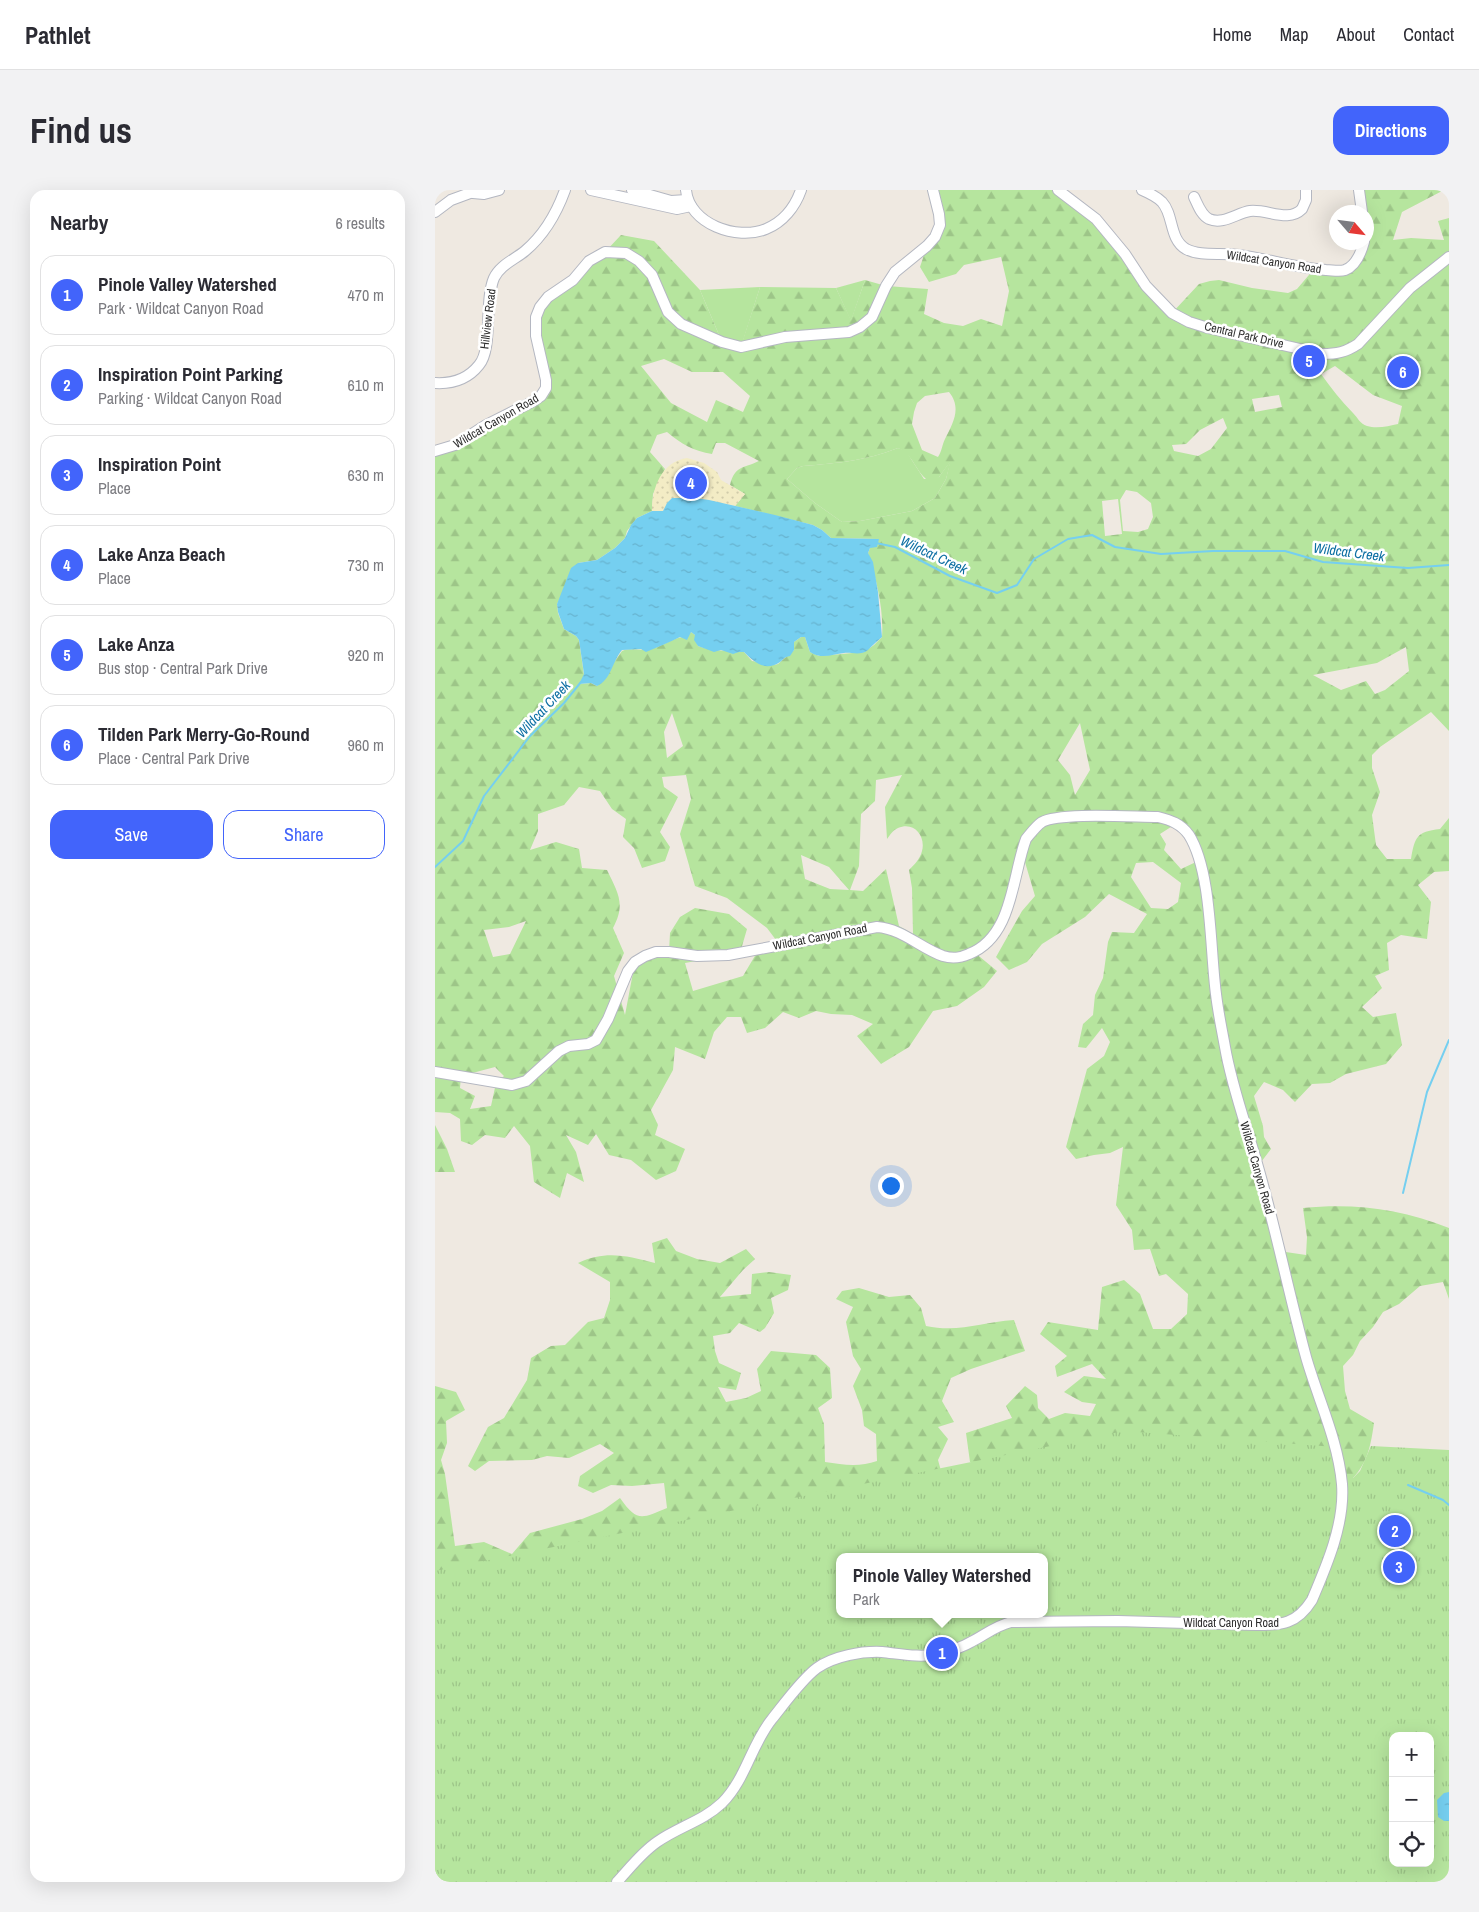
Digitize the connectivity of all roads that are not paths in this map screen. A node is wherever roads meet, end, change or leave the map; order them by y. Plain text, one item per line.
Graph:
1 (499, 190) edge
2 (565, 190) edge
3 (591, 190) edge
4 (632, 190) edge
5 (801, 190) edge
6 (933, 190) edge
7 (1057, 190) edge
8 (1142, 190) edge
9 (1306, 190) edge
10 (1359, 190) edge
11 (476, 192) edge
12 (1194, 197) dead end
13 (688, 199) edge
14 (1361, 205) edge
15 (435, 212) edge
16 (1360, 250) edge
17 (1449, 257) edge
18 (435, 383) edge
19 (435, 451) edge
20 (435, 1072) edge
21 (617, 1882) edge

1 - 11 street
2 - 18 street, Hillview Road
3 - 13 street
4 - 13 street
5 - 13 street
6 - 19 street, Wildcat Canyon Road
7 - 17 street, Central Park Drive
8 - 16 street, Wildcat Canyon Road
9 - 12 street
10 - 14 street
11 - 15 street
20 - 21 street, Wildcat Canyon Road

